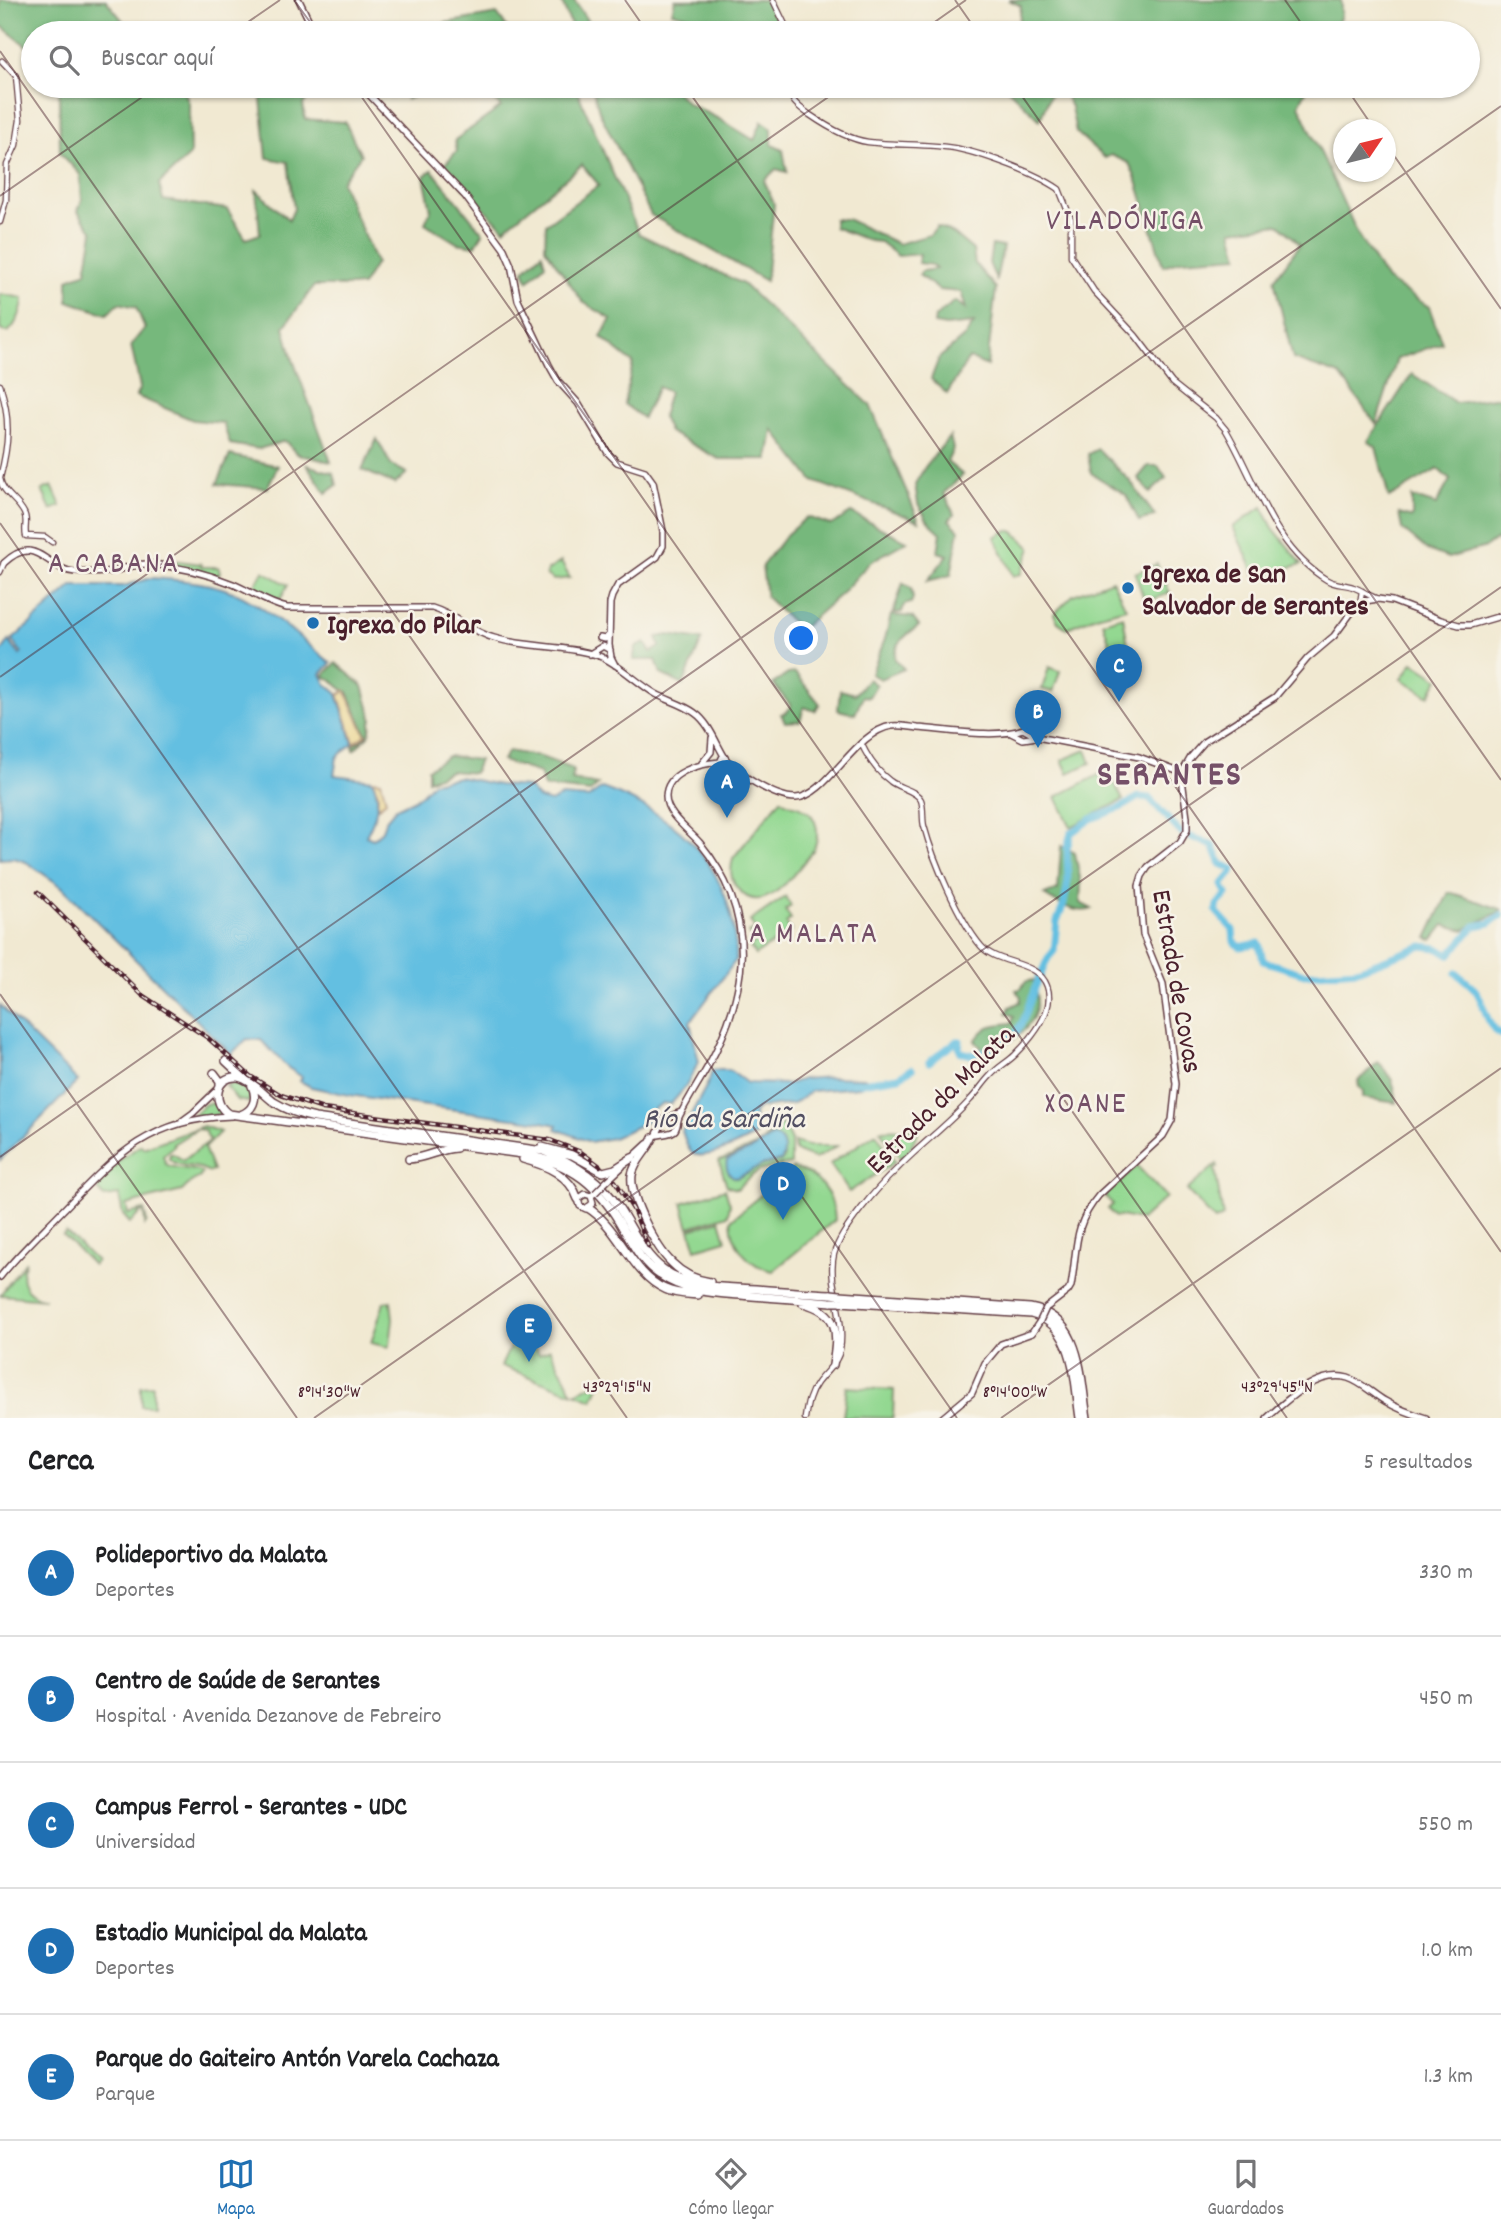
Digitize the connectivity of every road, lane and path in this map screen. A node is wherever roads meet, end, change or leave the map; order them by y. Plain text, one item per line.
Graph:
1 (299, 0) edge
2 (774, 0) edge
3 (309, 21) edge
4 (784, 21) edge
5 (2, 61) dead end
6 (372, 98) edge
7 (791, 98) edge
8 (0, 222) edge
9 (0, 385) edge
10 (0, 479) edge
11 (52, 542) dead end
12 (4, 563) joint
13 (0, 572) edge
14 (1362, 591) junction
15 (1378, 599) junction
16 (1364, 602) junction
17 (1501, 616) edge
18 (609, 634) junction
19 (600, 638) dead end
20 (604, 652) junction
21 (710, 731) junction
22 (861, 743) junction
23 (722, 753) junction
24 (710, 754) junction
25 (717, 762) junction
26 (731, 765) junction
27 (696, 767) junction
28 (1182, 773) junction
29 (226, 1061) dead end
30 (214, 1073) dead end
31 (249, 1083) junction
32 (220, 1087) junction
33 (681, 1112) junction
34 (236, 1115) junction
35 (670, 1117) junction
36 (676, 1122) junction
37 (177, 1124) junction
38 (662, 1125) junction
39 (668, 1132) junction
40 (654, 1137) junction
41 (419, 1140) junction
42 (470, 1143) junction
43 (503, 1152) junction
44 (632, 1158) junction
45 (593, 1194) junction
46 (578, 1199) junction
47 (588, 1208) junction
48 (0, 1277) edge
49 (744, 1292) junction
50 (836, 1298) junction
51 (792, 1299) junction
52 (833, 1365) junction
53 (805, 1418) edge
54 (942, 1418) edge
55 (1080, 1418) edge
56 (1087, 1418) edge
57 (1267, 1418) edge
58 (1426, 1418) edge

1 - 3 main road
2 - 4 street
5 - 8 street
6 - 18 main road
7 - 14 street
9 - 10 street
10 - 11 street
12 - 13 street
12 - 20 main road
14 - 15 street
14 - 16 street
14 - 16 street
15 - 16 main road
15 - 17 main road
16 - 28 main road
18 - 19 main road
18 - 20 main road
20 - 21 main road
21 - 23 main road
21 - 24 main road
22 - 26 main road
22 - 28 main road
22 - 52 street, Estrada da Malata
23 - 24 main road
23 - 25 main road
23 - 26 main road
24 - 25 main road
24 - 27 main road
25 - 26 main road
25 - 27 main road
27 - 33 main road
28 - 54 main road, Estrada de Covas, bridge
29 - 31 highway
30 - 32 highway
31 - 32 highway
31 - 34 highway
31 - 42 highway
32 - 34 highway
32 - 37 main road
33 - 35 main road
33 - 36 main road
34 - 37 main road
34 - 41 highway
35 - 36 main road
35 - 38 main road
36 - 39 main road
37 - 48 main road
38 - 39 main road
38 - 40 main road
39 - 40 main road
40 - 44 main road
40 - 49 highway
41 - 42 highway
41 - 42 highway
42 - 43 highway
42 - 44 highway
42 - 49 highway
43 - 46 highway
43 - 49 highway
44 - 45 main road, bridge
45 - 46 main road
45 - 47 main road
46 - 47 main road
47 - 49 highway
49 - 50 highway
49 - 51 highway
50 - 51 highway
50 - 55 highway
50 - 56 highway
51 - 52 highway
52 - 53 street
57 - 58 main road

